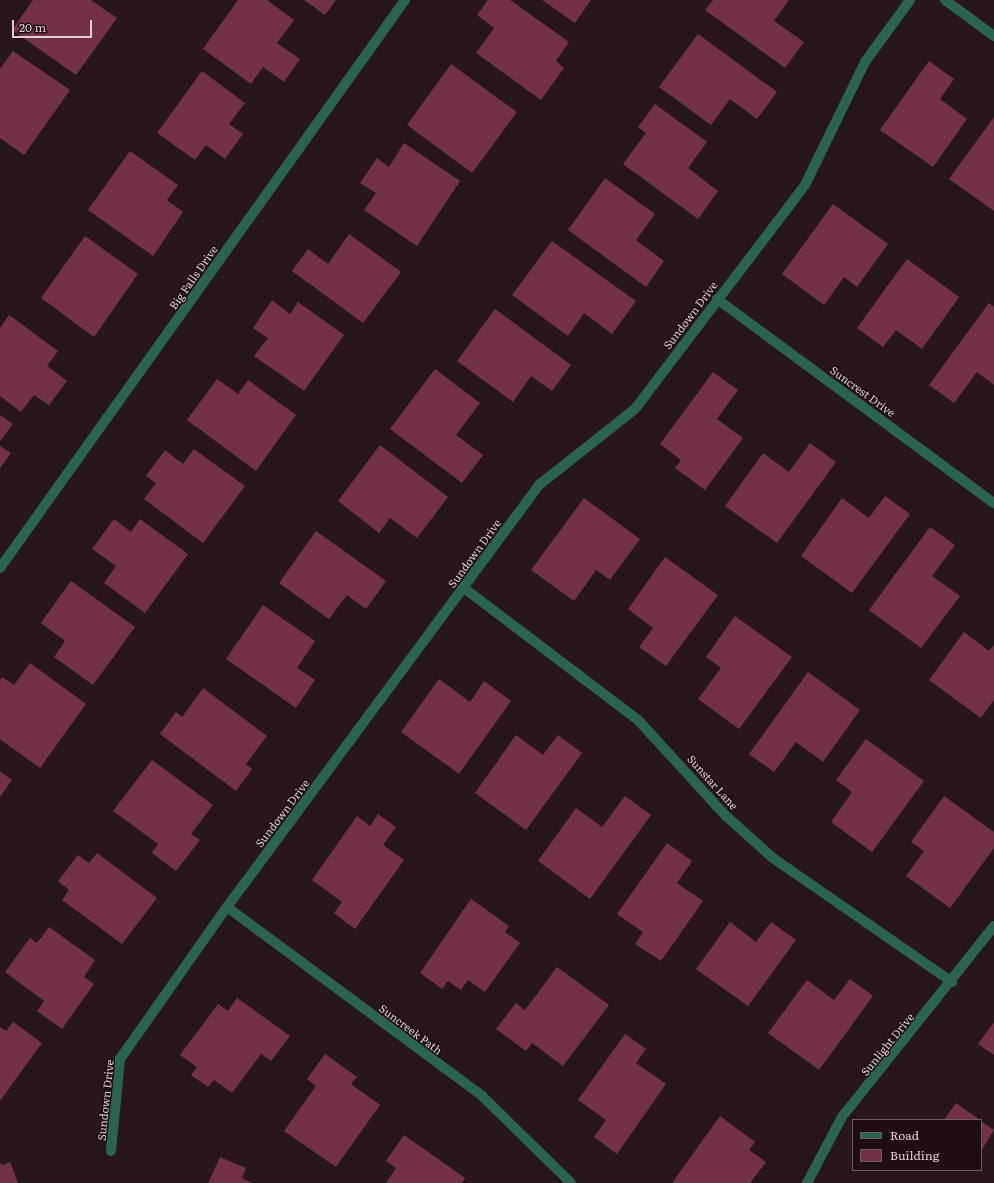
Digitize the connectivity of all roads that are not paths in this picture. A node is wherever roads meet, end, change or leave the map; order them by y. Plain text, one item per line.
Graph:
1 (405, 0) edge
2 (910, 0) edge
3 (946, 0) edge
4 (994, 36) edge
5 (717, 299) junction
6 (994, 503) edge
7 (0, 568) edge
8 (464, 588) junction
9 (227, 907) junction
10 (994, 926) edge
11 (952, 982) junction
12 (111, 1151) dead end
13 (571, 1183) edge
14 (807, 1183) edge

1 - 7 street, Big Falls Drive
2 - 5 street, Sundown Drive
3 - 4 street
5 - 6 street, Suncrest Drive
5 - 8 street, Sundown Drive
8 - 9 street, Sundown Drive
8 - 11 street, Sunstar Lane
9 - 12 street, Sundown Drive
9 - 13 street, Suncreek Path
10 - 11 street, Sunlight Drive
11 - 14 street, Sunlight Drive

